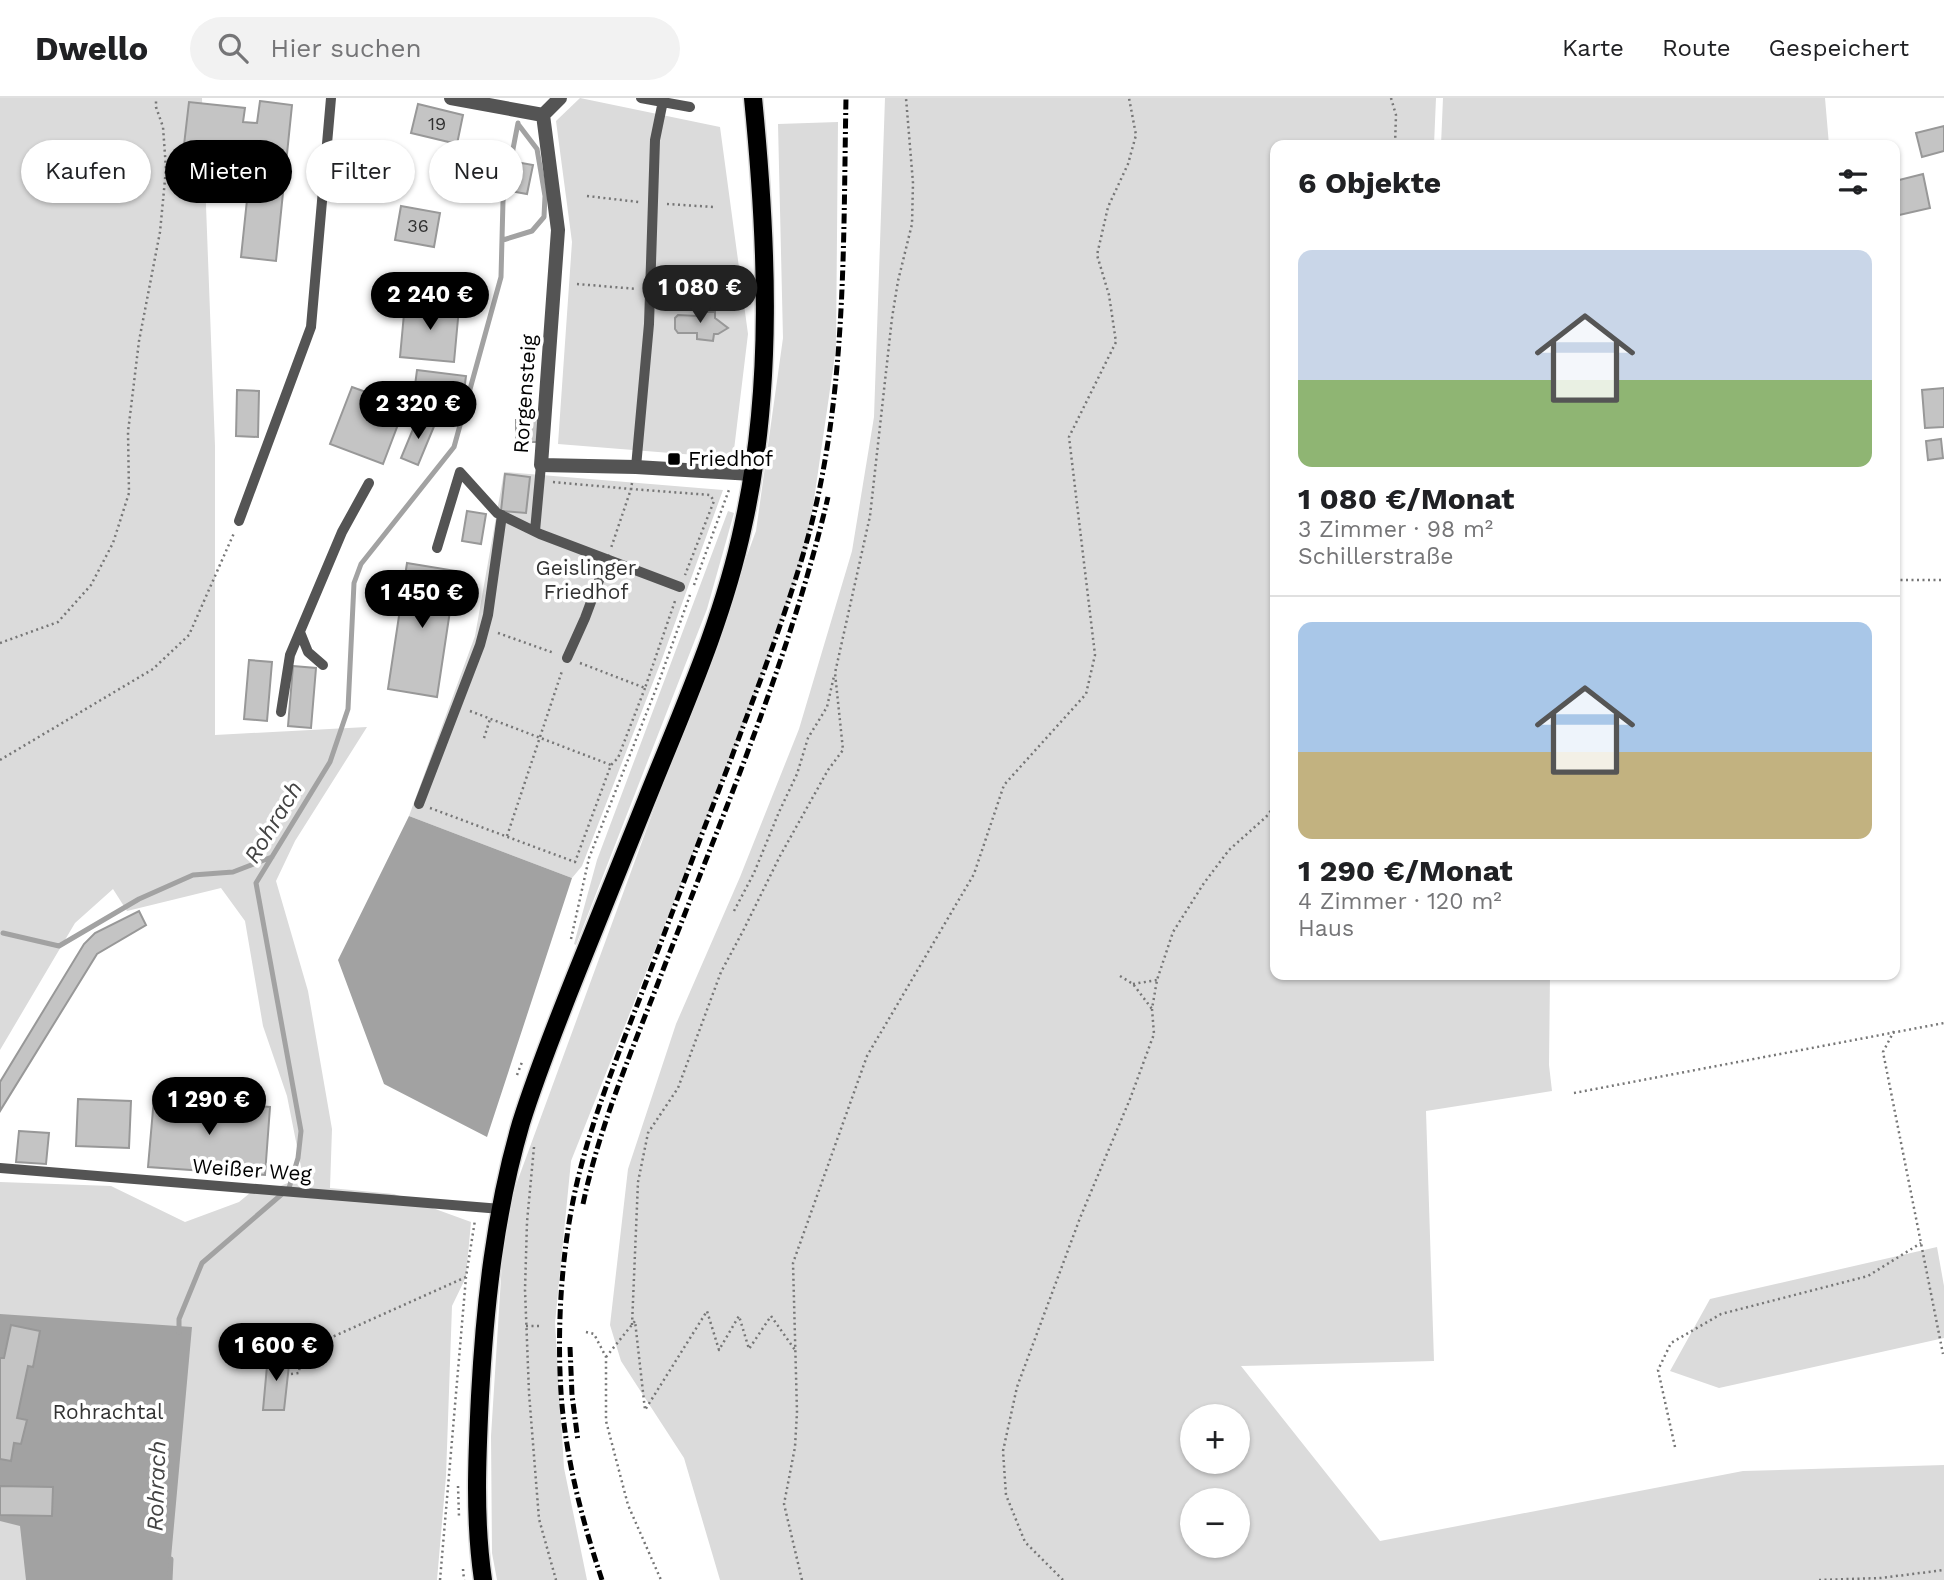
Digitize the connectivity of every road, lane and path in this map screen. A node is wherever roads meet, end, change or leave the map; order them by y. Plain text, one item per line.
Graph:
1 (156, 98) edge
2 (331, 98) edge
3 (451, 98) edge
4 (560, 98) edge
5 (641, 98) edge
6 (753, 98) edge
7 (906, 98) edge
8 (1129, 98) edge
9 (1391, 98) edge
10 (663, 101) junction
11 (690, 107) dead end
12 (543, 115) junction
13 (1395, 140) edge
14 (577, 284) dead end
15 (650, 290) junction
16 (541, 465) junction
17 (636, 467) junction
18 (744, 474) junction
19 (540, 481) junction
20 (369, 483) dead end
21 (631, 489) junction
22 (502, 515) junction
23 (239, 521) joint
24 (535, 531) junction
25 (437, 548) dead end
26 (607, 559) junction
27 (1900, 580) edge
28 (1944, 580) edge
29 (680, 587) junction
30 (485, 628) junction
31 (300, 632) junction
32 (0, 643) edge
33 (567, 658) junction
34 (323, 665) dead end
35 (835, 673) junction
36 (645, 688) junction
37 (456, 706) junction
38 (281, 712) dead end
39 (490, 719) junction
40 (484, 738) dead end
41 (540, 738) junction
42 (0, 760) edge
43 (611, 765) junction
44 (419, 804) joint
45 (1270, 812) edge
46 (507, 836) junction
47 (734, 911) dead end
48 (1120, 976) dead end
49 (1157, 980) junction
50 (1133, 984) junction
51 (1152, 1009) junction
52 (1944, 1023) edge
53 (1894, 1031) junction
54 (1574, 1093) dead end
55 (520, 1126) junction
56 (0, 1168) edge
57 (477, 1207) junction
58 (500, 1209) junction
59 (1921, 1243) junction
60 (466, 1277) junction
61 (632, 1325) junction
62 (526, 1326) junction
63 (541, 1326) dead end
64 (586, 1332) dead end
65 (796, 1352) junction
66 (1943, 1354) edge
67 (606, 1357) junction
68 (291, 1374) dead end
69 (1675, 1447) dead end
70 (1944, 1570) edge
71 (440, 1580) edge
72 (483, 1580) edge
73 (556, 1580) edge
74 (661, 1580) edge
75 (802, 1580) edge
76 (1063, 1580) edge
77 (1819, 1580) edge

1 - 32 path
2 - 23 lane
3 - 12 street
4 - 12 street
5 - 10 lane
6 - 18 main road
7 - 35 path
8 - 65 path
9 - 13 path
10 - 11 lane
10 - 15 lane
12 - 16 street, Rorgensteig
14 - 15 path
15 - 17 lane
16 - 17 street, Rorgensteig
16 - 19 lane
17 - 18 street, Rorgensteig
17 - 21 path
18 - 55 main road
19 - 21 path
19 - 24 lane
20 - 31 lane
21 - 26 path
21 - 29 path
22 - 24 lane
22 - 25 lane
22 - 30 lane
23 - 42 path
24 - 26 lane
26 - 29 lane
26 - 33 lane
27 - 28 path
29 - 36 path
30 - 33 path
30 - 37 lane
31 - 34 lane
31 - 38 lane
33 - 36 path
33 - 41 path
35 - 47 path
35 - 61 path
36 - 43 path
37 - 39 path
37 - 44 lane
39 - 40 path
39 - 41 path
41 - 43 path
41 - 46 path
43 - 46 path
44 - 46 path
45 - 49 path
48 - 50 path
49 - 50 path
49 - 51 path
50 - 51 path
51 - 76 path
52 - 53 path
53 - 54 path
53 - 59 path
55 - 58 main road
55 - 62 path
56 - 57 lane, Weißer Weg
57 - 58 lane, Weißer Weg
57 - 60 path
58 - 72 main road
59 - 66 path
59 - 69 path
60 - 68 path
60 - 71 path
61 - 65 path
61 - 67 path
62 - 63 path
62 - 73 path
64 - 67 path
65 - 75 path
67 - 74 path
70 - 77 path

